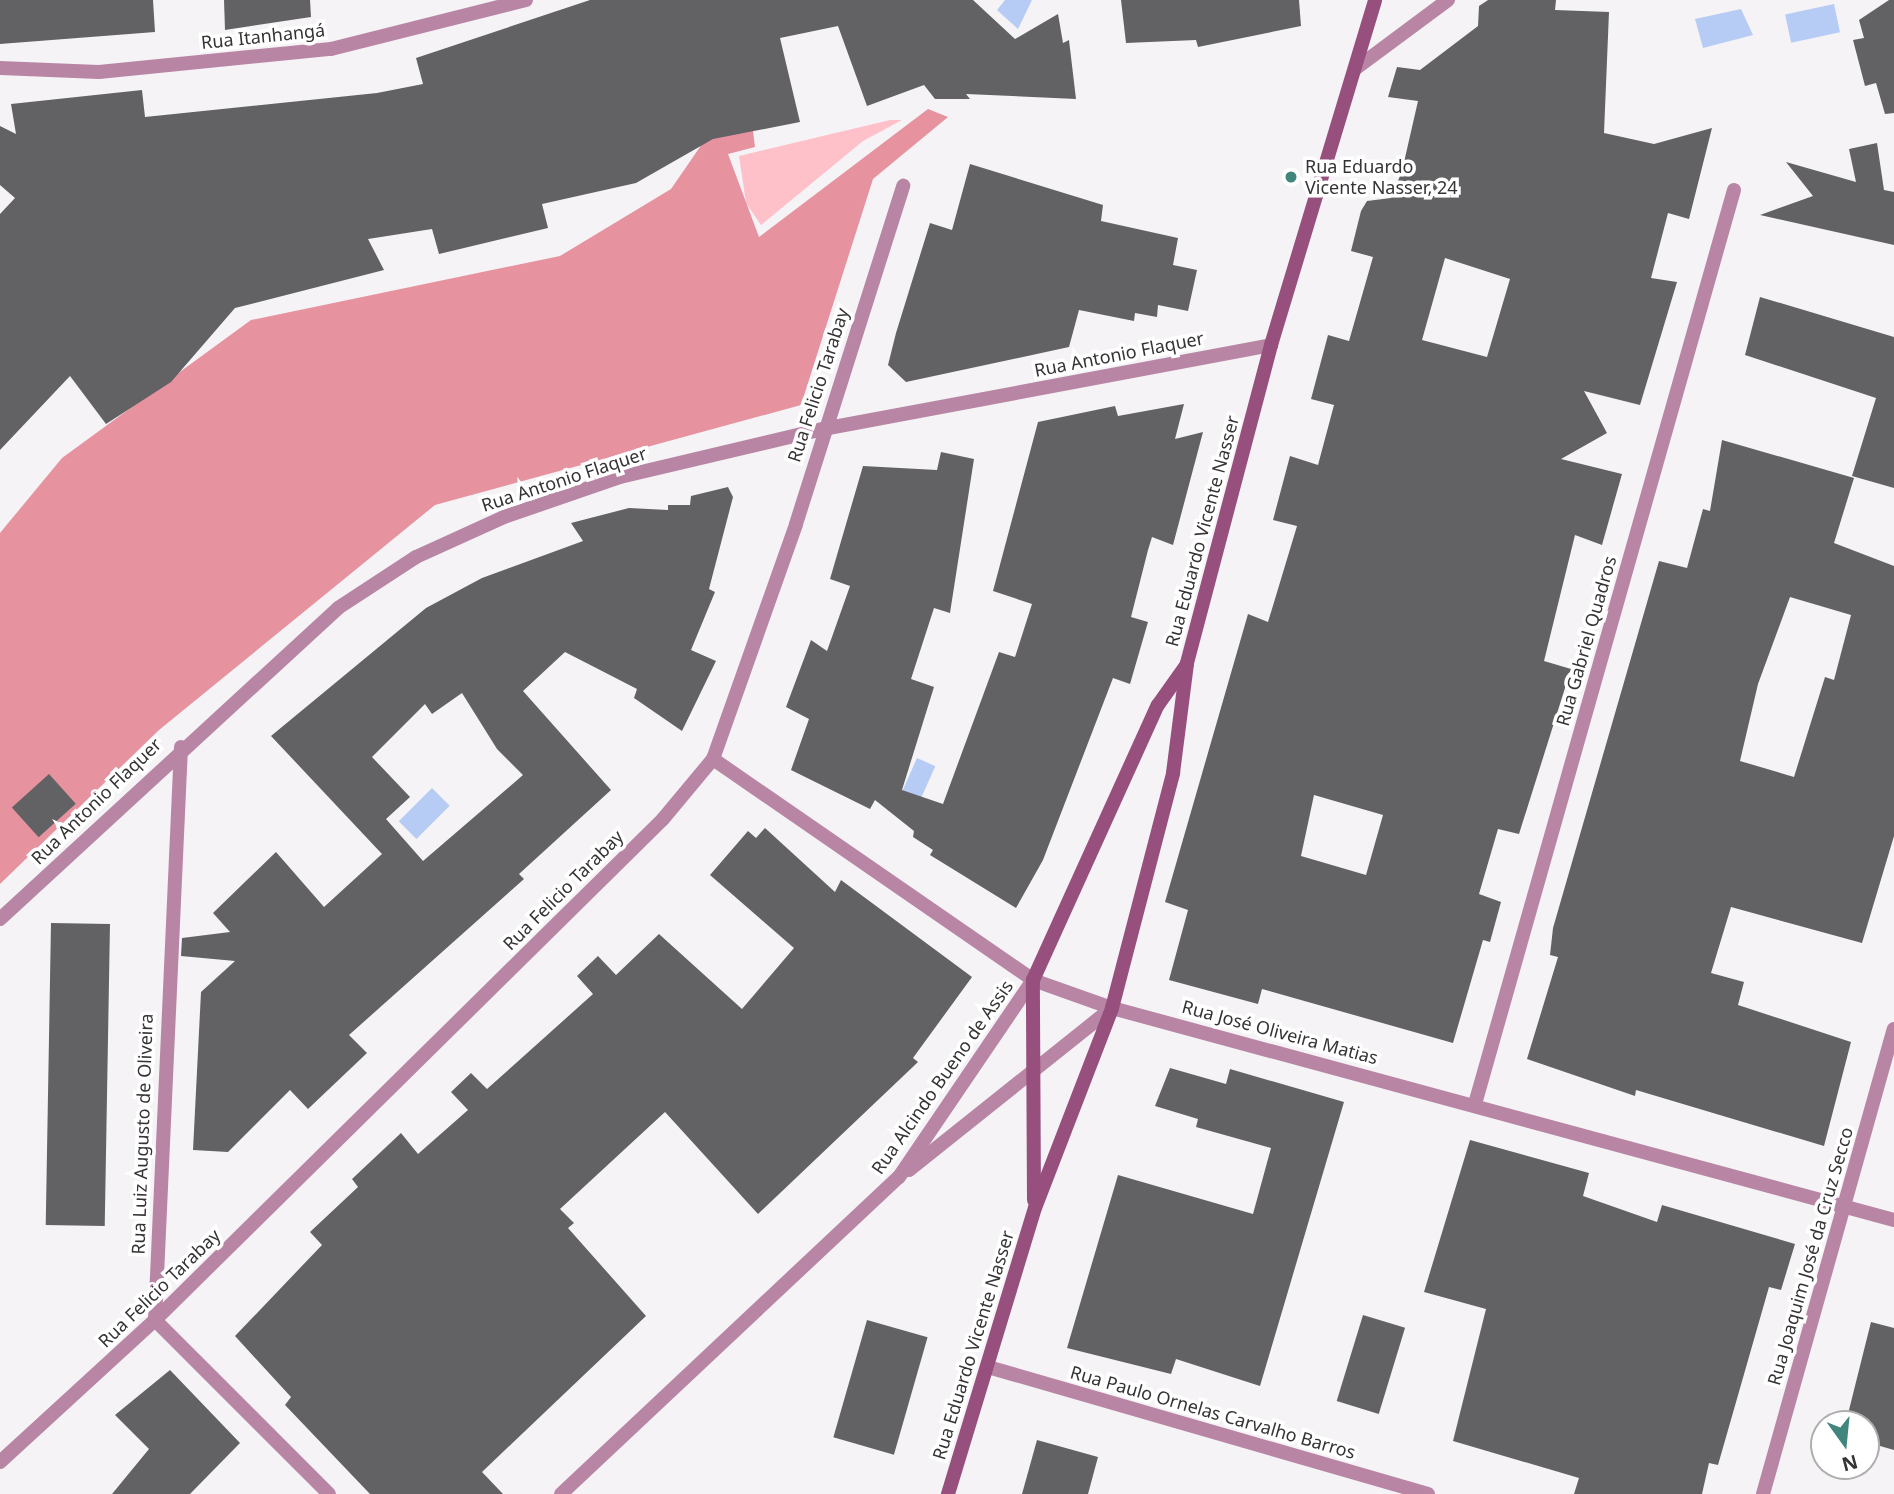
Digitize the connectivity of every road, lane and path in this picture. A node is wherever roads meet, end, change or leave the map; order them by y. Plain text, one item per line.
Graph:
1 (526, 0) edge
2 (1375, 0) edge
3 (1448, 0) edge
4 (0, 68) edge
5 (1356, 69) junction
6 (903, 186) dead end
7 (1734, 190) dead end
8 (1271, 345) junction
9 (823, 429) junction
10 (1187, 663) junction
11 (181, 747) junction
12 (713, 759) junction
13 (0, 919) edge
14 (1033, 980) junction
15 (1112, 1008) junction
16 (1894, 1029) edge
17 (1034, 1076) junction
18 (1475, 1104) junction
19 (899, 1177) junction
20 (1844, 1205) junction
21 (1035, 1208) junction
22 (1894, 1220) edge
23 (155, 1320) junction
24 (988, 1367) junction
25 (0, 1462) edge
26 (328, 1494) edge
27 (561, 1494) edge
28 (948, 1494) edge
29 (1428, 1494) edge
30 (1763, 1494) edge

1 - 4 street, Rua Itanhangá
2 - 5 street, Rua Eduardo Vicente Nasser
3 - 5 street
5 - 8 street, Rua Eduardo Vicente Nasser
6 - 9 street, Rua Felicio Tarabay
7 - 18 street, Rua Gabriel Quadros
8 - 9 street, Rua Antonio Flaquer
8 - 10 street, Rua Eduardo Vicente Nasser
9 - 11 street, Rua Antonio Flaquer
9 - 12 street, Rua Felicio Tarabay
10 - 14 street, Rua Alcindo Bueno de Assis
10 - 15 street, Rua Eduardo Vicente Nasser
11 - 13 street, Rua Antonio Flaquer
11 - 23 street, Rua Luiz Augusto de Oliveira
12 - 14 street, Rua José Oliveira Matias
12 - 23 street, Rua Felicio Tarabay
14 - 15 street, Rua José Oliveira Matias
14 - 17 street, Rua Eduardo Vicente Nasser
14 - 19 street, Rua Alcindo Bueno de Assis
15 - 17 street
15 - 18 street, Rua José Oliveira Matias
15 - 21 street, Rua Eduardo Vicente Nasser
16 - 20 street, Rua Joaquim José da Cruz Secco
17 - 19 street
17 - 21 street, Rua Eduardo Vicente Nasser
18 - 20 street, Rua José Oliveira Matias
19 - 27 street, Rua Alcindo Bueno de Assis
20 - 22 street, Rua José Oliveira Matias
20 - 30 street, Rua Joaquim José da Cruz Secco
21 - 24 street, Rua Eduardo Vicente Nasser
23 - 25 street, Rua Felicio Tarabay
23 - 26 street
24 - 28 street, Rua Eduardo Vicente Nasser
24 - 29 street, Rua Paulo Ornelas Carvalho Barros

